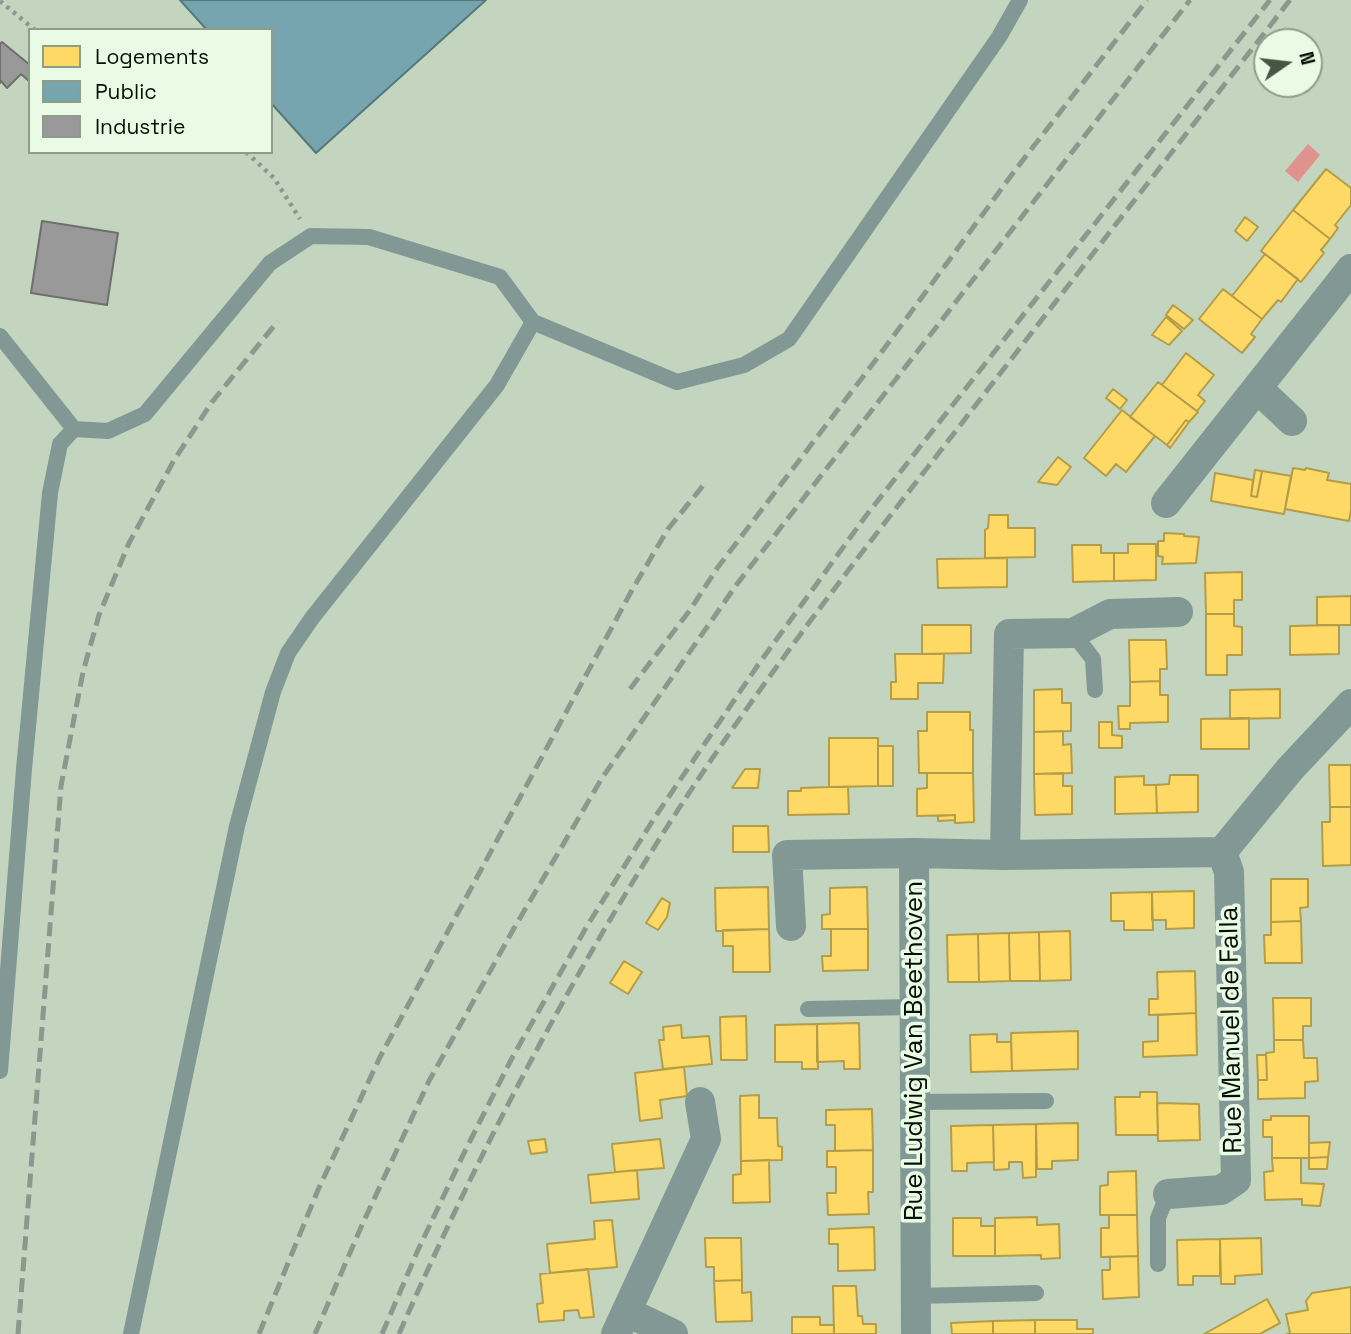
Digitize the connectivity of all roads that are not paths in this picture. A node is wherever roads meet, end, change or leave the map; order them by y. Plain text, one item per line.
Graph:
1 (1020, 0) edge
2 (1351, 269) edge
3 (533, 322) junction
4 (0, 336) edge
5 (1257, 388) junction
6 (1292, 421) dead end
7 (74, 429) junction
8 (1166, 503) dead end
9 (1178, 612) dead end
10 (1073, 633) junction
11 (1094, 690) dead end
12 (1351, 704) edge
13 (1222, 852) junction
14 (914, 853) junction
15 (1005, 855) junction
16 (791, 926) dead end
17 (915, 1007) junction
18 (808, 1009) dead end
19 (0, 1071) edge
20 (1046, 1101) dead end
21 (700, 1102) dead end
22 (915, 1102) junction
23 (1168, 1194) joint
24 (1158, 1264) dead end
25 (1036, 1293) dead end
26 (916, 1296) junction
27 (622, 1323) edge
28 (131, 1334) edge
29 (673, 1334) edge
30 (916, 1334) edge

1 - 3 lane
2 - 5 street
3 - 7 lane
3 - 28 lane
4 - 7 lane
5 - 6 street
5 - 8 street
7 - 19 lane
9 - 10 street
10 - 11 lane
10 - 15 street
12 - 13 street
13 - 15 street, Rue Ludwig Van Beethoven
13 - 23 street, Rue Manuel de Falla
14 - 15 street, Rue Ludwig Van Beethoven
14 - 16 street
14 - 17 street, Rue Ludwig Van Beethoven
17 - 18 lane
17 - 22 street, Rue Ludwig Van Beethoven
20 - 22 lane
21 - 27 street
22 - 26 street, Rue Ludwig Van Beethoven
23 - 24 lane
25 - 26 lane
26 - 30 street, Rue Ludwig Van Beethoven
27 - 29 street

